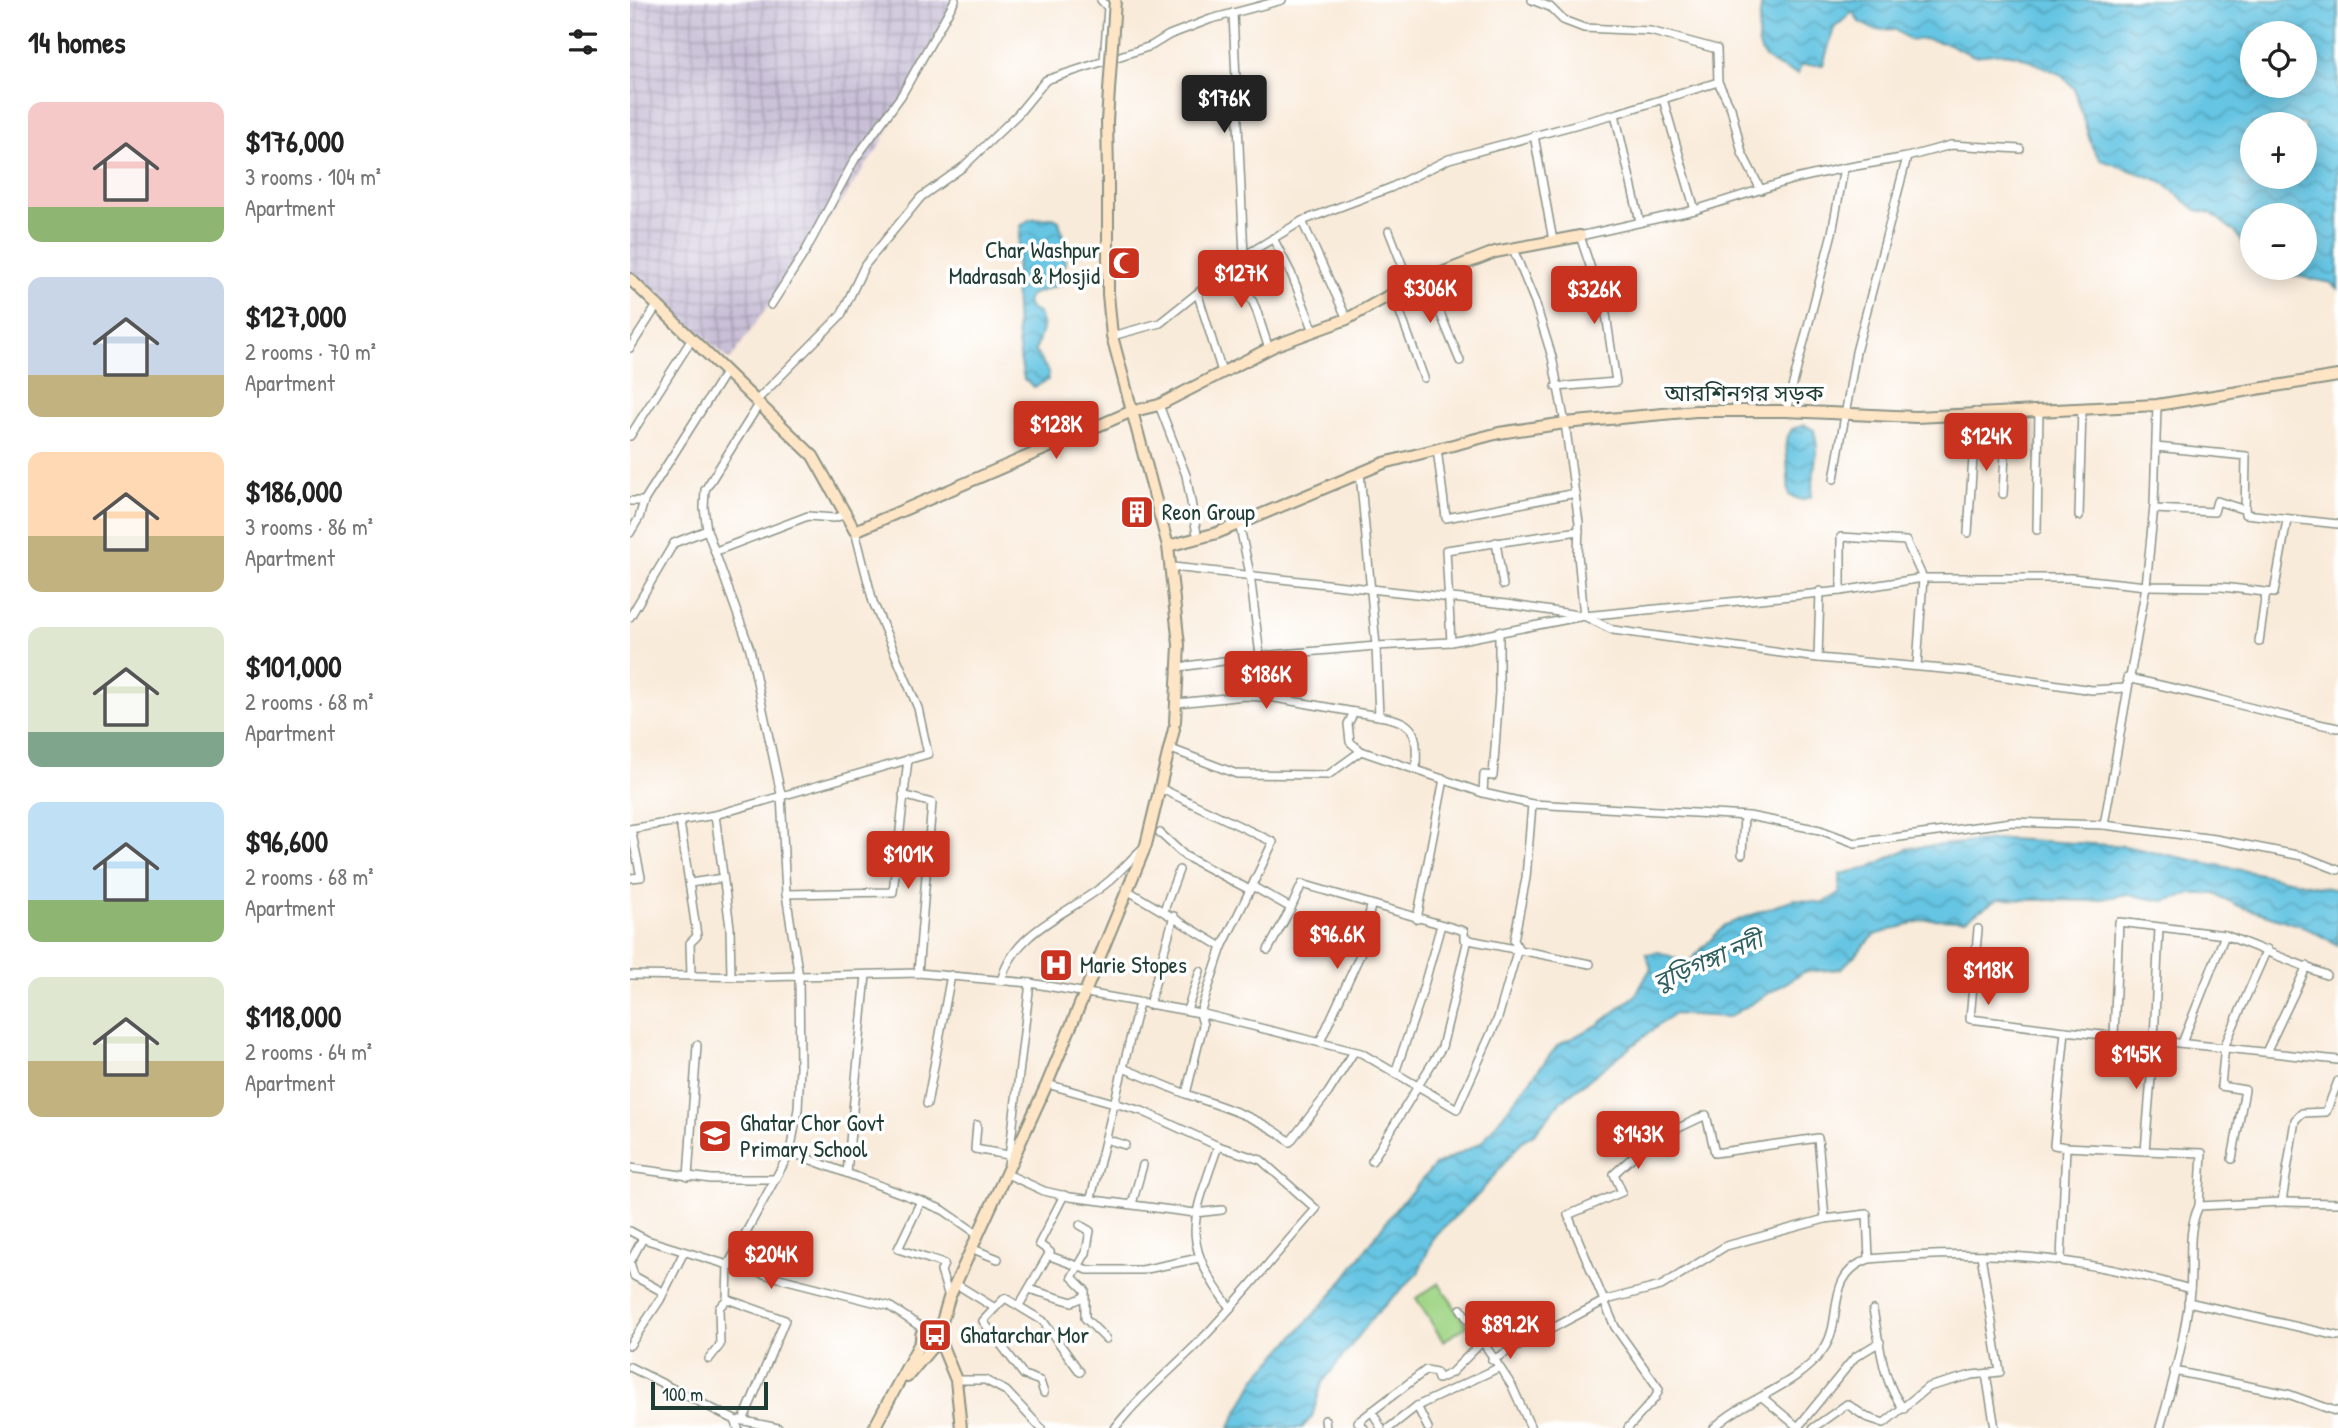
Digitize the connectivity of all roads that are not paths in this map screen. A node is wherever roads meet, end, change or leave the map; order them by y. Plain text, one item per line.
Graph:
1 (955, 0) edge
2 (1101, 0) edge
3 (1115, 0) edge
4 (1282, 0) edge
5 (1532, 0) edge
6 (1233, 13) junction
7 (1104, 60) junction
8 (1718, 82) junction
9 (1663, 99) junction
10 (1615, 114) junction
11 (1534, 135) junction
12 (2020, 149) dead end
13 (1907, 157) junction
14 (1844, 168) junction
15 (1760, 190) junction
16 (1695, 209) junction
17 (1302, 221) junction
18 (1640, 222) junction
19 (1389, 231) dead end
20 (1580, 236) junction
21 (1273, 238) junction
22 (1553, 241) junction
23 (1513, 249) junction
24 (1244, 256) junction
25 (1235, 263) junction
26 (630, 279) edge
27 (1426, 279) junction
28 (1410, 285) junction
29 (1393, 293) junction
30 (1198, 295) junction
31 (658, 304) junction
32 (771, 305) dead end
33 (1347, 319) junction
34 (1314, 331) junction
35 (1112, 336) junction
36 (692, 339) junction
37 (630, 348) edge
38 (1269, 349) junction
39 (1460, 361) dead end
40 (1222, 372) junction
41 (725, 373) junction
42 (2338, 376) edge
43 (1424, 378) dead end
44 (1556, 387) junction
45 (756, 404) junction
46 (1159, 404) junction
47 (2157, 405) junction
48 (2082, 408) junction
49 (1786, 411) junction
50 (2007, 411) junction
51 (2039, 411) junction
52 (1130, 412) junction
53 (1976, 412) junction
54 (1844, 415) junction
55 (1565, 423) junction
56 (630, 436) edge
57 (2156, 447) junction
58 (1437, 449) junction
59 (1360, 473) junction
60 (1834, 479) dead end
61 (1576, 493) junction
62 (2003, 495) dead end
63 (644, 500) junction
64 (630, 501) edge
65 (2154, 509) junction
66 (2245, 510) junction
67 (846, 514) junction
68 (2079, 516) dead end
69 (2287, 520) junction
70 (1239, 523) junction
71 (2338, 524) edge
72 (708, 530) junction
73 (2037, 530) dead end
74 (855, 531) junction
75 (1579, 531) junction
76 (630, 533) edge
77 (1968, 533) dead end
78 (1198, 539) junction
79 (1496, 542) junction
80 (1167, 547) junction
81 (716, 551) junction
82 (1173, 567) dead end
83 (1250, 575) junction
84 (1923, 578) junction
85 (1503, 585) dead end
86 (2146, 586) junction
87 (1372, 588) junction
88 (1820, 591) junction
89 (1841, 591) junction
90 (2266, 592) junction
91 (1450, 599) junction
92 (1584, 616) junction
93 (630, 617) edge
94 (1499, 631) junction
95 (1451, 642) junction
96 (2259, 642) dead end
97 (1376, 646) junction
98 (1260, 656) junction
99 (1818, 658) junction
100 (1917, 666) junction
101 (2129, 666) junction
102 (1179, 667) junction
103 (2127, 678) junction
104 (2126, 688) junction
105 (1177, 703) junction
106 (1354, 712) junction
107 (1379, 716) junction
108 (2338, 728) edge
109 (1171, 749) junction
110 (1361, 751) junction
111 (908, 760) junction
112 (1416, 769) junction
113 (1444, 779) junction
114 (1162, 789) junction
115 (1483, 793) junction
116 (781, 794) junction
117 (902, 795) junction
118 (1532, 804) junction
119 (715, 814) junction
120 (1744, 816) junction
121 (680, 822) junction
122 (2104, 825) junction
123 (630, 829) edge
124 (1160, 833) dead end
125 (1146, 845) junction
126 (1742, 854) dead end
127 (1179, 870) dead end
128 (2338, 870) edge
129 (630, 878) edge
130 (723, 878) junction
131 (690, 883) junction
132 (1251, 888) junction
133 (1127, 890) junction
134 (786, 894) junction
135 (1371, 906) junction
136 (1291, 908) junction
137 (1164, 910) junction
138 (1174, 916) junction
139 (1417, 919) junction
140 (1441, 925) junction
141 (2158, 928) junction
142 (1978, 929) dead end
143 (2225, 934) junction
144 (1468, 939) junction
145 (1222, 947) junction
146 (1518, 948) junction
147 (2267, 949) junction
148 (1268, 950) dead end
149 (1590, 964) dead end
150 (2307, 965) junction
151 (1200, 971) dead end
152 (918, 973) junction
153 (630, 975) edge
154 (691, 975) junction
155 (866, 975) junction
156 (951, 975) junction
157 (2326, 975) dead end
158 (731, 976) junction
159 (799, 977) junction
160 (1002, 978) junction
161 (1030, 983) junction
162 (1084, 994) junction
163 (1139, 1003) junction
164 (1149, 1004) junction
165 (1187, 1010) junction
166 (1200, 1013) junction
167 (2065, 1031) junction
168 (2114, 1035) junction
169 (2154, 1040) junction
170 (1320, 1042) junction
171 (2182, 1043) junction
172 (697, 1045) dead end
173 (2225, 1045) junction
174 (2267, 1050) junction
175 (1352, 1055) dead end
176 (2338, 1060) edge
177 (1123, 1068) junction
178 (1395, 1073) junction
179 (2338, 1081) edge
180 (1046, 1084) junction
181 (1416, 1087) junction
182 (1186, 1094) junction
183 (927, 1104) dead end
184 (1112, 1104) junction
185 (977, 1125) dead end
186 (1105, 1139) junction
187 (1125, 1145) dead end
188 (1217, 1146) junction
189 (2066, 1147) junction
190 (2145, 1151) junction
191 (790, 1152) junction
192 (1008, 1155) junction
193 (2232, 1159) dead end
194 (1372, 1161) dead end
195 (1143, 1165) dead end
196 (630, 1168) edge
197 (847, 1173) junction
198 (1007, 1174) junction
199 (688, 1177) junction
200 (773, 1179) junction
201 (1064, 1195) junction
202 (1091, 1198) junction
203 (921, 1201) junction
204 (2282, 1202) junction
205 (2338, 1203) edge
206 (1132, 1204) junction
207 (2199, 1206) junction
208 (1222, 1210) dead end
209 (1195, 1213) junction
210 (1825, 1219) junction
211 (1080, 1225) dead end
212 (630, 1231) edge
213 (979, 1235) junction
214 (643, 1238) junction
215 (973, 1249) junction
216 (684, 1252) junction
217 (1981, 1255) junction
218 (1050, 1256) dead end
219 (1199, 1258) junction
220 (998, 1259) dead end
221 (1869, 1259) junction
222 (2061, 1259) junction
223 (728, 1265) junction
224 (1076, 1266) junction
225 (632, 1277) edge
226 (956, 1284) junction
227 (1029, 1289) junction
228 (2190, 1290) junction
229 (663, 1292) junction
230 (1084, 1297) junction
231 (949, 1298) junction
232 (727, 1299) junction
233 (1606, 1300) junction
234 (1021, 1302) dead end
235 (2188, 1303) junction
236 (995, 1308) junction
237 (1230, 1308) junction
238 (1461, 1309) dead end
239 (1873, 1310) dead end
240 (925, 1332) junction
241 (2338, 1336) edge
242 (1107, 1339) dead end
243 (937, 1340) junction
244 (1880, 1342) junction
245 (1481, 1343) junction
246 (630, 1345) edge
247 (709, 1359) dead end
248 (1492, 1360) junction
249 (630, 1367) edge
250 (1498, 1368) junction
251 (2174, 1371) junction
252 (1080, 1372) dead end
253 (1986, 1374) junction
254 (956, 1380) junction
255 (894, 1392) junction
256 (1044, 1393) dead end
257 (1762, 1397) junction
258 (1418, 1406) junction
259 (1904, 1409) junction
260 (1372, 1411) junction
261 (2338, 1412) edge
262 (739, 1423) edge
263 (778, 1428) edge
264 (874, 1428) edge
265 (961, 1428) edge
266 (1041, 1428) edge
267 (1115, 1428) edge
268 (1364, 1428) edge
269 (1381, 1428) edge
270 (1389, 1428) edge
271 (1428, 1428) edge
272 (1531, 1428) edge
273 (1628, 1428) edge
274 (1714, 1428) edge
275 (1798, 1428) edge
276 (1813, 1428) edge
277 (1995, 1428) edge
278 (2160, 1428) edge

1 - 32 street
2 - 7 street
3 - 35 street, bridge
4 - 6 street
5 - 8 street
6 - 7 street
6 - 24 street
7 - 45 street
8 - 9 street
8 - 15 street
9 - 10 street
9 - 16 street
10 - 11 street
10 - 18 street
11 - 17 street
11 - 22 street
12 - 13 street
13 - 14 street
13 - 54 street
14 - 15 street
14 - 49 street
15 - 16 street
16 - 18 street
17 - 21 street
17 - 33 street
18 - 20 street
19 - 28 street
20 - 22 street
20 - 44 street
21 - 24 street
21 - 34 street
22 - 23 street
23 - 27 street
23 - 44 street
24 - 25 street
25 - 30 street
25 - 38 street
26 - 31 street
27 - 28 street
27 - 39 street
28 - 29 street
29 - 33 street
29 - 43 street
30 - 35 street
30 - 40 street
31 - 36 street
31 - 37 street
33 - 34 street
34 - 38 street
35 - 52 street
36 - 41 street
36 - 56 street
38 - 40 street
40 - 46 street
41 - 45 street
41 - 63 street
42 - 47 street, আরশিনগর সড়ক
44 - 55 street
45 - 67 street
45 - 72 street
46 - 52 street
46 - 78 street
47 - 48 street, আরশিনগর সড়ক
47 - 57 street
48 - 51 street, আরশিনগর সড়ক
48 - 68 street
49 - 54 street, আরশিনগর সড়ক
49 - 55 street, আরশিনগর সড়ক
50 - 51 street, আরশিনগর সড়ক
50 - 53 street, আরশিনগর সড়ক
50 - 62 street
51 - 73 street
52 - 74 street
52 - 80 street
53 - 54 street, আরশিনগর সড়ক
53 - 77 street
54 - 60 street
55 - 58 street, আরশিনগর সড়ক
55 - 61 street
57 - 65 street
57 - 66 street
58 - 59 street, আরশিনগর সড়ক
58 - 61 street
59 - 70 street, আরশিনগর সড়ক
59 - 87 street
61 - 75 street
63 - 64 street
63 - 76 street
65 - 66 street
65 - 86 street
66 - 69 street
67 - 74 street
67 - 81 street
69 - 71 street
69 - 90 street
70 - 78 street, আরশিনগর সড়ক
70 - 83 street
72 - 81 street
72 - 93 street
74 - 111 street
75 - 79 street
75 - 92 street
78 - 80 street, আরশিনগর সড়ক
79 - 85 street
79 - 91 street
80 - 102 street
81 - 116 street
82 - 83 street
83 - 87 street
83 - 98 street
84 - 86 street
84 - 89 street
84 - 89 street
84 - 100 street
86 - 90 street
86 - 101 street
87 - 91 street
87 - 97 street
88 - 89 street
88 - 92 street
88 - 99 street
90 - 96 street
91 - 92 street
91 - 95 street
92 - 94 street
92 - 99 street
94 - 95 street
94 - 115 street
95 - 97 street
97 - 98 street
97 - 107 street
98 - 102 street
99 - 100 street
100 - 104 street
101 - 103 street
101 - 104 street
102 - 105 street
103 - 104 street
103 - 108 street
104 - 122 street
105 - 106 street
105 - 109 street
106 - 107 street
106 - 110 street
107 - 112 street
109 - 110 street
109 - 114 street
110 - 112 street
111 - 116 street
111 - 117 street
112 - 113 street
113 - 115 street
113 - 139 street
114 - 125 street
114 - 132 street
115 - 118 street
116 - 119 street
116 - 134 street
117 - 134 street
117 - 152 street
118 - 120 street
118 - 146 street
119 - 121 street
119 - 130 street
120 - 122 street
120 - 126 street
121 - 123 street
121 - 131 street
122 - 128 street
123 - 129 street
124 - 132 street
125 - 133 street
125 - 160 street
127 - 137 street
130 - 131 street
130 - 158 street
131 - 154 street
132 - 136 street
132 - 145 street
133 - 137 street
133 - 162 street
134 - 159 street
135 - 136 street
135 - 139 street
135 - 170 street
136 - 148 street
137 - 138 street
138 - 145 street
138 - 164 street
139 - 140 street
140 - 144 street
140 - 178 street
141 - 143 street
141 - 168 street
141 - 169 street
142 - 167 street
143 - 147 street
143 - 171 street
144 - 146 street
144 - 181 street
145 - 166 street
146 - 149 street
146 - 181 street
147 - 150 street
147 - 173 street
150 - 157 street
150 - 174 street
151 - 165 street
152 - 155 street
152 - 156 street
153 - 154 street
154 - 158 street
155 - 159 street
155 - 197 street
156 - 160 street
156 - 183 street
158 - 159 street
159 - 191 street
160 - 161 street
161 - 162 street
161 - 192 street
162 - 163 street
162 - 180 street
163 - 164 street
163 - 177 street
164 - 165 street
165 - 166 street
166 - 170 street
166 - 182 street
167 - 168 street
167 - 189 street
168 - 169 street
169 - 171 street
169 - 190 street
170 - 178 street
171 - 173 street
172 - 199 street
173 - 174 street
173 - 193 street
174 - 176 street
175 - 182 street
177 - 182 street
177 - 184 street
178 - 181 street
179 - 204 street
180 - 184 street
180 - 198 street
181 - 194 street
184 - 186 street
184 - 188 street
185 - 192 street
186 - 187 street
186 - 202 street
188 - 209 street
188 - 237 street
189 - 190 street
189 - 222 street
190 - 207 street
191 - 197 street
191 - 200 street
192 - 198 street
195 - 206 street
196 - 199 street
197 - 203 street
198 - 201 street
198 - 213 street
199 - 200 street
200 - 223 street
201 - 202 street
201 - 227 street
202 - 206 street
203 - 213 street
203 - 231 street
204 - 205 street
204 - 207 street
206 - 209 street
207 - 228 street
208 - 209 street
209 - 219 street
210 - 221 street
210 - 233 street
210 - 233 street
211 - 224 street
212 - 214 street
213 - 215 street
214 - 216 street
214 - 225 street
215 - 220 street
215 - 226 street
216 - 223 street
216 - 229 street
217 - 221 street
217 - 222 street
217 - 253 street
218 - 224 street
219 - 224 street
219 - 237 street
221 - 257 street
222 - 228 street
223 - 232 street
223 - 240 street
224 - 230 street
225 - 229 street
226 - 231 street
226 - 236 street
227 - 230 street
227 - 234 street
228 - 235 street
229 - 246 street
230 - 242 street
231 - 240 street
231 - 243 street
232 - 247 street
232 - 262 street
233 - 248 street
233 - 273 street
235 - 241 street
235 - 251 street
236 - 252 street
236 - 256 street
237 - 267 street
238 - 245 street
239 - 244 street
240 - 243 street
240 - 243 street
240 - 255 street
243 - 254 street
243 - 255 street
244 - 259 street
244 - 275 street
245 - 248 street
245 - 260 street
248 - 250 street
249 - 262 street
250 - 258 street
250 - 272 street
251 - 261 street
251 - 278 street
253 - 259 street
253 - 277 street
254 - 265 street
254 - 266 street
255 - 264 street
257 - 274 street
257 - 275 street
258 - 270 street
258 - 271 street
259 - 276 street
260 - 268 street
260 - 269 street
262 - 263 street

